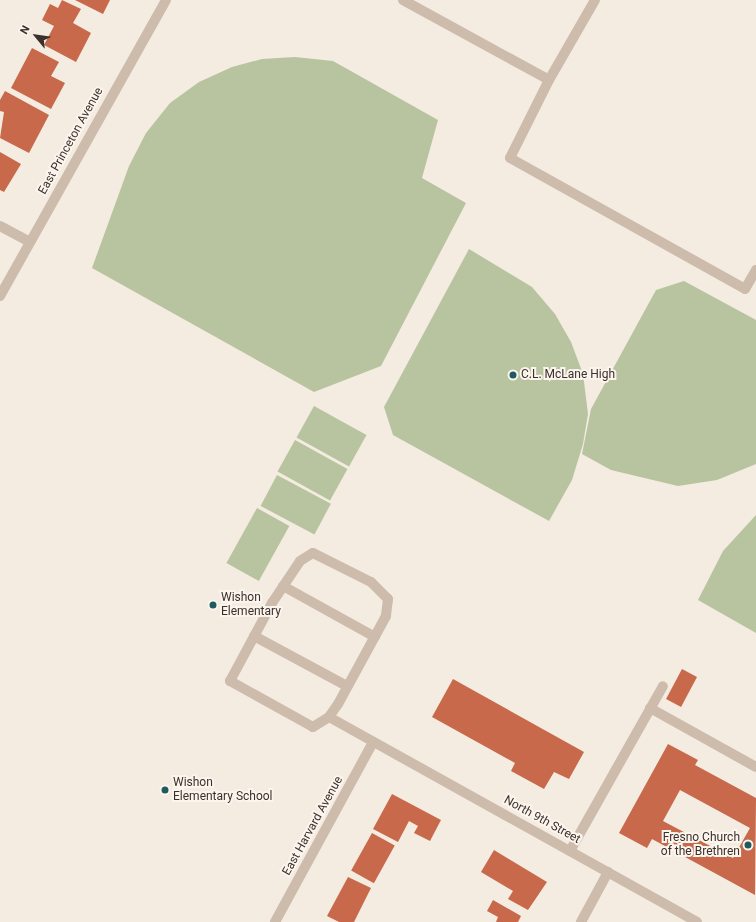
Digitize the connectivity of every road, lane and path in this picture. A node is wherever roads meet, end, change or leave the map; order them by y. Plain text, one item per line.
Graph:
1 (166, 0) edge
2 (403, 0) edge
3 (595, 0) edge
4 (549, 80) junction
5 (0, 226) edge
6 (30, 242) junction
7 (756, 270) edge
8 (0, 296) edge
9 (283, 586) junction
10 (254, 636) junction
11 (374, 636) junction
12 (347, 686) junction
13 (663, 686) dead end
14 (650, 708) junction
15 (329, 717) junction
16 (373, 742) junction
17 (756, 767) edge
18 (570, 851) junction
19 (608, 872) junction
20 (275, 922) edge
21 (581, 922) edge
22 (697, 922) edge

1 - 6 street, East Princeton Avenue
2 - 4 street
3 - 4 street
4 - 7 street
5 - 6 street
6 - 8 street, East Princeton Avenue
9 - 10 street
9 - 11 street
9 - 11 street
10 - 12 street
10 - 15 street
11 - 12 street
12 - 15 street
13 - 14 street
14 - 17 street
14 - 18 street
15 - 16 street, North 9th Street
16 - 18 street, North 9th Street
16 - 20 street, East Harvard Avenue
18 - 19 street, North 9th Street
19 - 21 street
19 - 22 street, North 9th Street

